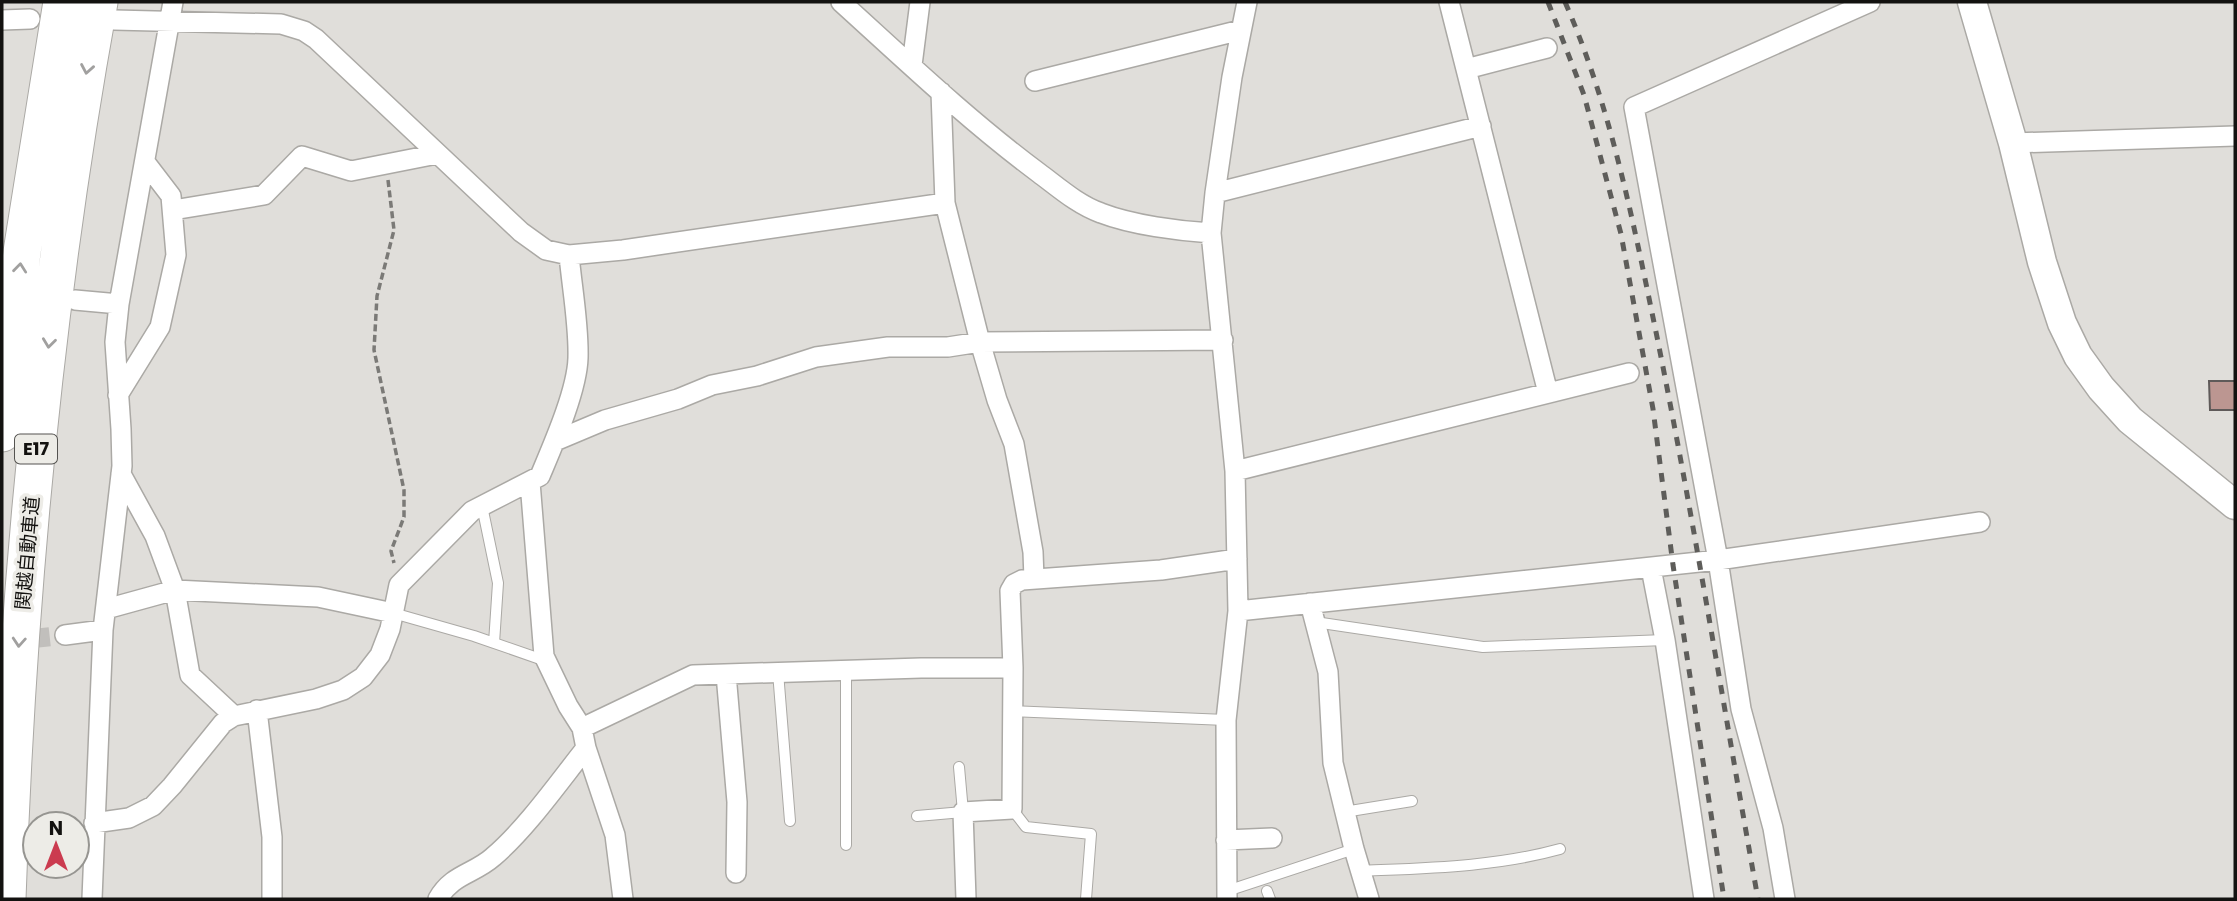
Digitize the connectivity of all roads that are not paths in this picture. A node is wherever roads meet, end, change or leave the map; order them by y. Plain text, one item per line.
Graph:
1 (62, 2) edge
2 (173, 2) edge
3 (841, 2) edge
4 (920, 2) edge
5 (1247, 2) edge
6 (1449, 2) edge
7 (1870, 2) edge
8 (1972, 2) edge
9 (1844, 7) edge
10 (107, 11) edge
11 (30, 19) dead end
12 (2, 20) edge
13 (170, 22) junction
14 (1241, 30) junction
15 (1547, 48) dead end
16 (912, 65) junction
17 (1466, 69) junction
18 (1035, 81) dead end
19 (942, 92) junction
20 (1481, 126) junction
21 (2235, 135) edge
22 (2013, 143) junction
23 (438, 154) junction
24 (145, 162) junction
25 (1215, 193) junction
26 (945, 203) junction
27 (173, 210) junction
28 (1211, 233) junction
29 (569, 255) junction
30 (75, 300) dead end
31 (119, 304) junction
32 (1223, 340) junction
33 (980, 342) junction
34 (1629, 373) dead end
35 (1548, 393) junction
36 (118, 395) junction
37 (2, 433) edge
38 (555, 440) junction
39 (1235, 471) junction
40 (121, 474) junction
41 (530, 482) junction
42 (2235, 505) edge
43 (482, 506) junction
44 (1980, 522) dead end
45 (1237, 559) junction
46 (1718, 560) junction
47 (1651, 568) junction
48 (1034, 579) junction
49 (175, 590) junction
50 (106, 609) junction
51 (1238, 611) junction
52 (1312, 612) junction
53 (393, 613) junction
54 (103, 630) junction
55 (65, 635) tunnel mouth
56 (1665, 640) junction
57 (494, 643) junction
58 (547, 662) junction
59 (1013, 668) junction
60 (846, 670) junction
61 (778, 672) junction
62 (726, 674) junction
63 (257, 710) junction
64 (1012, 711) junction
65 (234, 716) junction
66 (1226, 720) junction
67 (582, 728) junction
68 (586, 748) junction
69 (959, 767) dead end
70 (1412, 802) dead end
71 (1012, 809) junction
72 (963, 812) junction
73 (1345, 812) junction
74 (917, 816) dead end
75 (790, 821) dead end
76 (94, 823) junction
77 (1272, 838) dead end
78 (1226, 840) junction
79 (846, 845) dead end
80 (1353, 849) junction
81 (1560, 849) dead end
82 (1360, 871) junction
83 (736, 873) dead end
84 (1227, 895) edge
85 (7, 899) edge
86 (92, 899) edge
87 (272, 899) edge
88 (438, 899) edge
89 (623, 899) edge
90 (966, 899) edge
91 (1086, 899) edge
92 (1369, 899) edge
93 (1704, 899) edge
94 (1785, 899) edge

37 -> 1 highway, E17
2 - 13 street
3 - 16 street
4 - 16 street
5 - 14 street
6 - 17 street
7 - 9 street
8 - 22 street
9 - 46 street
10 - 13 street
10 -> 85 highway, 関越自動車道 / E17
11 - 12 street
13 - 23 street
13 - 24 street
14 - 18 street
14 - 25 street
15 - 17 street
16 - 19 street
17 - 20 street
19 - 26 street
19 - 28 street
20 - 25 street
20 - 35 street
21 - 22 street
22 - 42 street
23 - 27 street
23 - 29 street
24 - 27 street
24 - 31 street
25 - 28 street
26 - 29 street
26 - 33 street
27 - 36 street
28 - 32 street
29 - 38 street
30 - 31 street
31 - 36 street
32 - 33 street
32 - 39 street
33 - 38 street
33 - 48 street
34 - 35 street
35 - 39 street
36 - 40 street
38 - 41 street
39 - 45 street
40 - 49 street
40 - 50 street
41 - 43 street
41 - 58 street
43 - 53 street
43 - 57 lane
44 - 46 street
45 - 48 street
45 - 51 street
46 - 47 street
46 - 94 street
47 - 52 street
47 - 56 street
48 - 59 street
49 - 50 street
49 - 53 street
49 - 65 street
50 - 54 street
51 - 52 street
51 - 66 street
52 - 56 lane
52 - 73 street
53 - 57 lane
53 - 63 street
54 - 55 street
54 - 76 street
56 - 93 street
57 - 58 lane
58 - 67 street
59 - 60 street
59 - 64 street
60 - 61 street
60 - 79 lane
61 - 62 street
61 - 75 lane
62 - 67 street
62 - 83 street
63 - 65 street
63 - 87 street
64 - 66 lane
64 - 71 street
65 - 76 street
66 - 78 street
67 - 68 street
68 - 88 street
68 - 89 street
69 - 72 lane
70 - 73 lane
71 - 72 street
71 - 91 lane
72 - 74 lane
72 - 90 street
73 - 80 street
76 - 86 street
77 - 78 street
78 - 84 street
80 - 82 street
80 - 84 lane
81 - 82 lane
82 - 92 street

